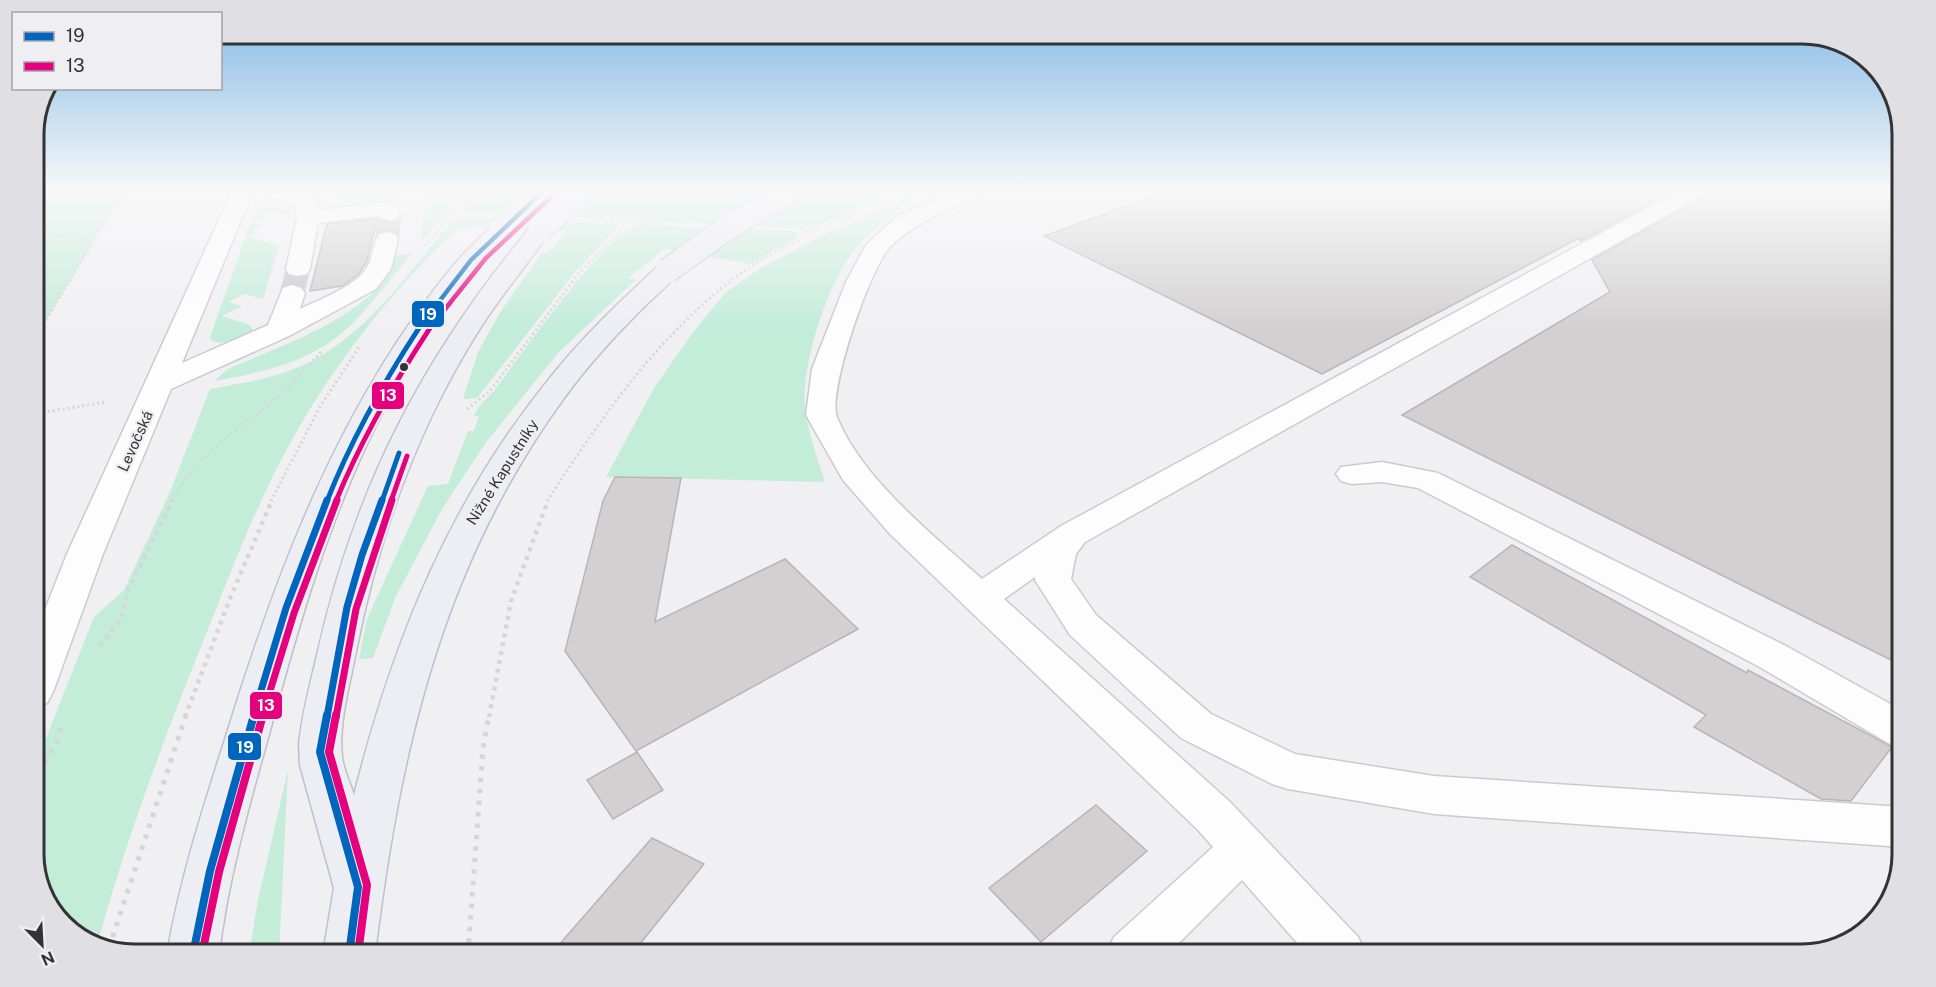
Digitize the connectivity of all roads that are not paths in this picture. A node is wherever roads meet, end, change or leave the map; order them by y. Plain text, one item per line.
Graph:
1 (224, 237) edge
2 (304, 237) edge
3 (494, 237) edge
4 (534, 237) edge
5 (714, 237) edge
6 (887, 237) edge
7 (1614, 237) edge
8 (387, 239) tunnel mouth
9 (280, 330) junction
10 (161, 383) junction
11 (1352, 474) dead end
12 (1073, 534) junction
13 (980, 598) junction
14 (44, 663) edge
15 (1892, 725) edge
16 (1892, 826) edge
17 (1244, 848) junction
18 (358, 887) junction
19 (194, 944) edge
20 (350, 944) edge
21 (1143, 944) edge
22 (1331, 944) edge

1 - 10 street, Levočská
2 - 9 street
3 - 19 highway, bridge
4 - 18 highway, bridge
5 - 18 highway, Nižné Kapustníky, bridge
6 - 13 street
7 - 12 street
8 - 9 street
9 - 10 street
10 - 14 street, Levočská
11 - 15 street
12 - 13 street
12 - 16 street
13 - 17 street
17 - 21 street
17 - 22 street
18 - 20 highway, Nižné Kapustníky

